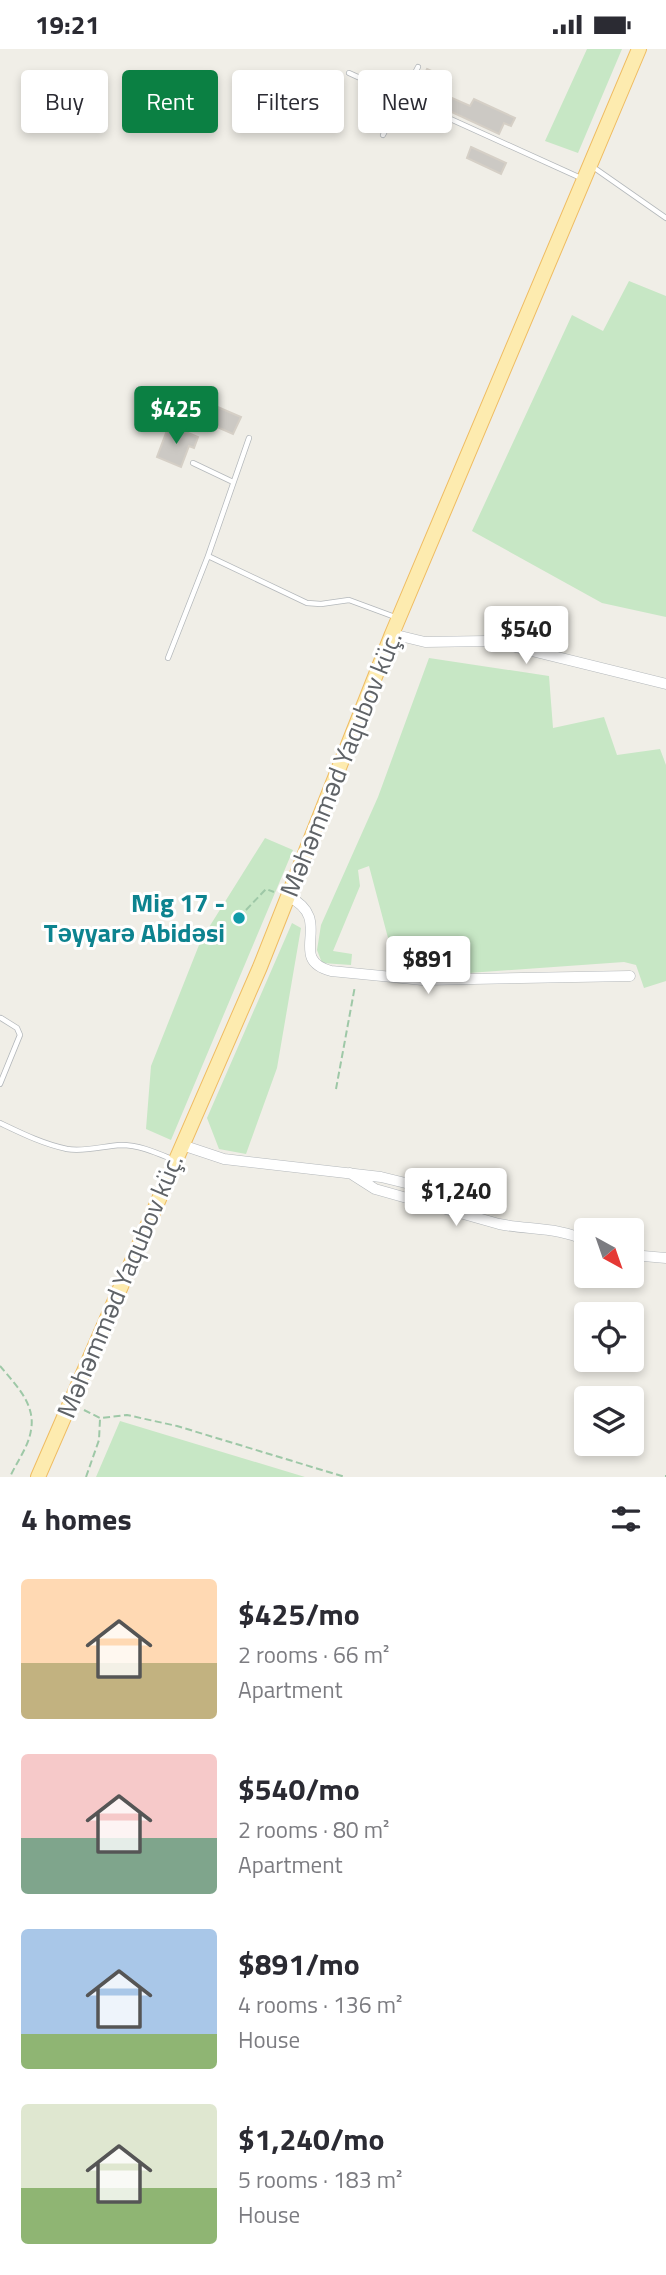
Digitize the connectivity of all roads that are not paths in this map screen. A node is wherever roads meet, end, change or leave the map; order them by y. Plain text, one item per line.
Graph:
1 (639, 49) edge
2 (418, 67) dead end
3 (416, 70) edge
4 (349, 73) dead end
5 (358, 77) edge
6 (452, 119) edge
7 (590, 165) junction
8 (584, 179) junction
9 (666, 218) edge
10 (248, 438) dead end
11 (193, 463) dead end
12 (233, 482) junction
13 (208, 555) junction
14 (399, 619) junction
15 (392, 634) junction
16 (168, 658) dead end
17 (666, 684) edge
18 (289, 897) junction
19 (630, 976) dead end
20 (1, 1018) edge
21 (0, 1084) edge
22 (0, 1123) edge
23 (182, 1145) junction
24 (175, 1160) junction
25 (349, 1173) junction
26 (499, 1206) dead end
27 (574, 1236) edge
28 (644, 1256) edge
29 (666, 1258) edge
30 (38, 1477) edge

1 - 7 main road, Məhəmməd Yaqubov küç.
2 - 3 lane
4 - 5 lane
6 - 8 lane
7 - 8 main road, Məhəmməd Yaqubov küç.
7 - 9 lane
8 - 14 main road, Məhəmməd Yaqubov küç.
10 - 12 lane
11 - 12 lane
12 - 13 lane
13 - 14 lane
13 - 16 lane
14 - 15 main road, Məhəmməd Yaqubov küç.
15 - 17 street
15 - 18 main road, Məhəmməd Yaqubov küç.
18 - 19 street
18 - 23 main road, Məhəmməd Yaqubov küç.
20 - 21 lane
22 - 24 lane
23 - 24 main road, Məhəmməd Yaqubov küç.
23 - 25 street
24 - 30 main road, Məhəmməd Yaqubov küç.
25 - 26 street
25 - 27 street
28 - 29 street

